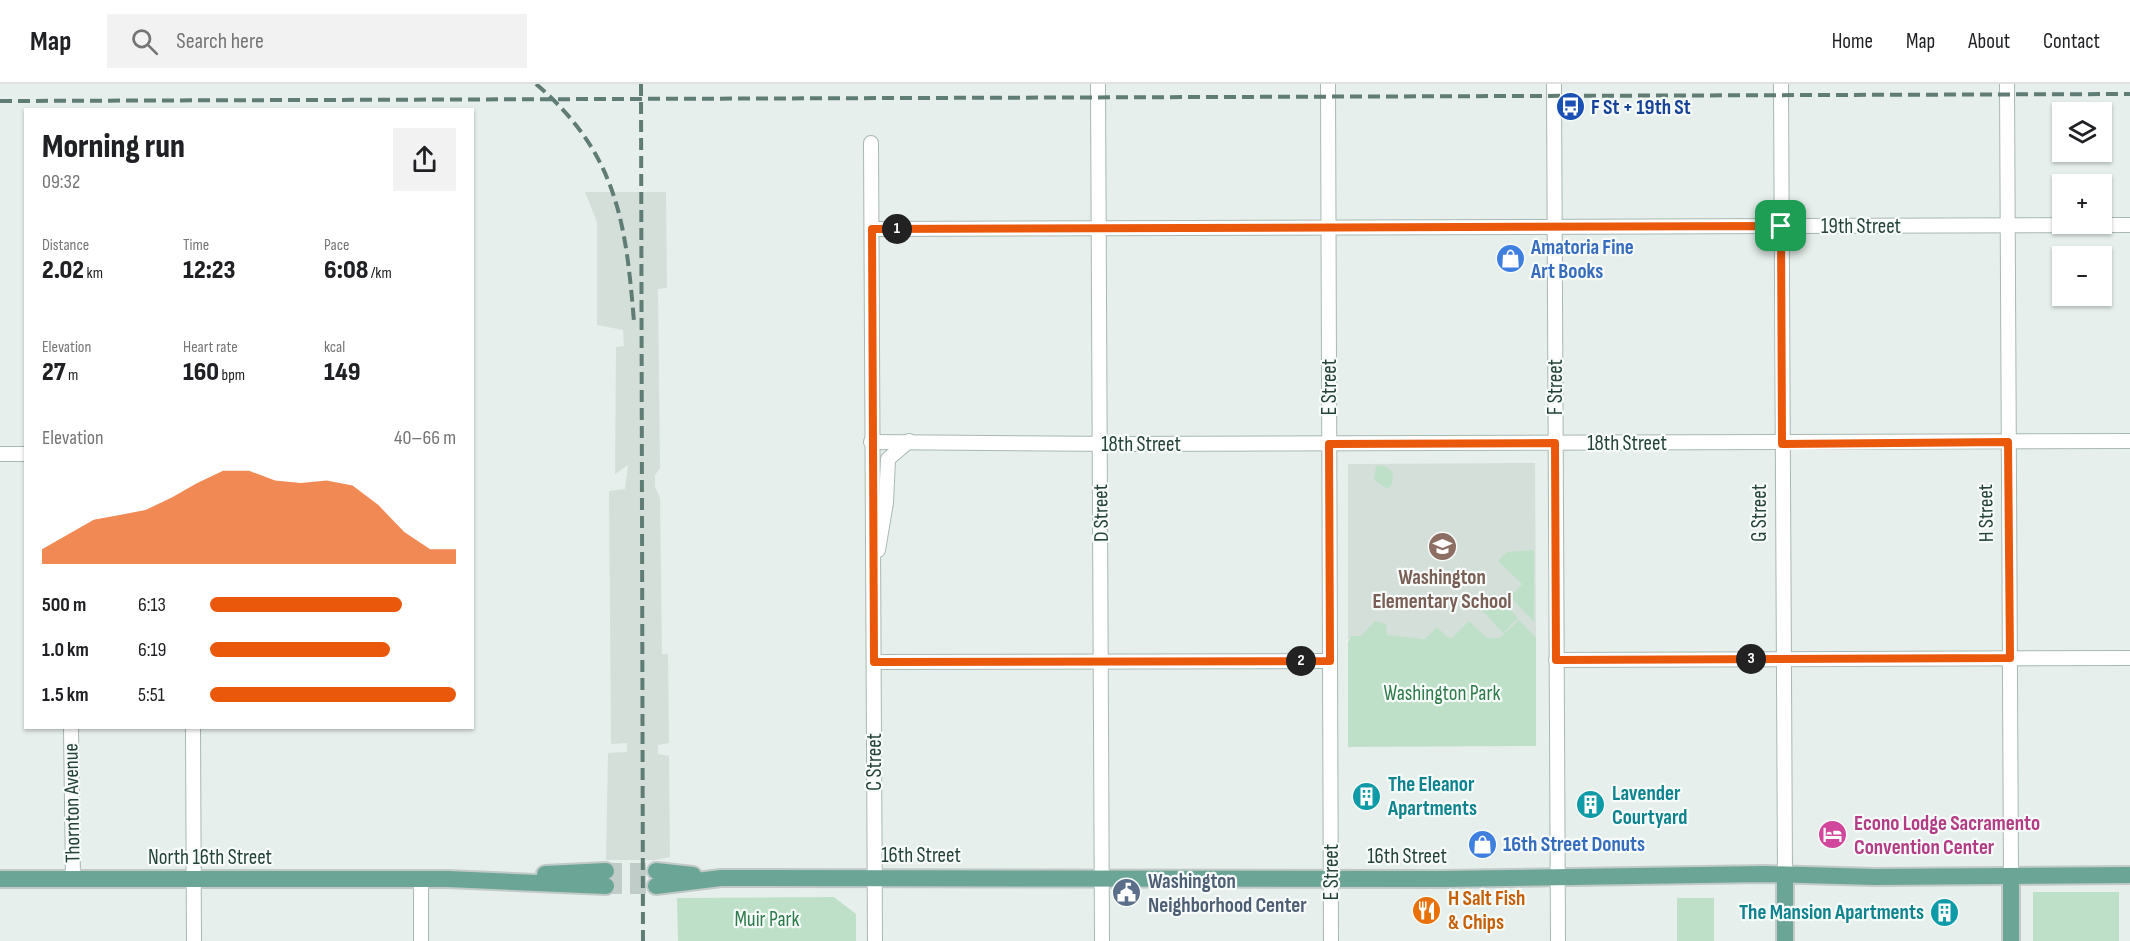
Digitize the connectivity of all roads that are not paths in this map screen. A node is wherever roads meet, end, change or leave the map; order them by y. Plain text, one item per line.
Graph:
1 (1098, 84) edge
2 (1328, 84) edge
3 (1554, 84) edge
4 (1781, 84) edge
5 (2007, 84) edge
6 (871, 143) dead end
7 (2007, 225) junction
8 (2130, 225) edge
9 (1781, 226) junction
10 (1100, 228) junction
11 (1328, 228) junction
12 (1554, 228) junction
13 (872, 229) junction
14 (910, 440) junction
15 (2130, 441) edge
16 (872, 442) junction
17 (2008, 442) junction
18 (1555, 443) junction
19 (1100, 444) junction
20 (1329, 444) junction
21 (1782, 444) junction
22 (0, 454) edge
23 (24, 454) edge
24 (872, 583) junction
25 (2010, 658) junction
26 (2130, 658) edge
27 (1783, 659) junction
28 (1556, 660) junction
29 (1103, 661) junction
30 (1330, 661) junction
31 (874, 662) junction
32 (71, 729) edge
33 (193, 729) edge
34 (1785, 875) junction
35 (2130, 875) edge
36 (2011, 876) junction
37 (874, 877) junction
38 (1102, 877) junction
39 (1558, 877) junction
40 (606, 878) tunnel mouth
41 (0, 879) edge
42 (73, 879) junction
43 (421, 879) junction
44 (656, 879) tunnel mouth
45 (1332, 879) junction
46 (194, 880) junction
47 (194, 941) edge
48 (421, 941) edge
49 (875, 941) edge
50 (1102, 941) edge
51 (1331, 941) edge
52 (1558, 941) edge
53 (1785, 941) edge
54 (2011, 941) edge

1 - 10 street, D Street
2 - 11 street, E Street
3 - 12 street, F Street
4 - 9 street, G Street
5 - 7 street, H Street
6 - 13 street, C Street
7 - 8 street, 19th Street
7 - 9 street, 19th Street
7 - 17 street, H Street
9 - 12 street, 19th Street
9 - 21 street, G Street
10 - 11 street, 19th Street
10 - 13 street, 19th Street
10 - 19 street, D Street
11 - 12 street, 19th Street
11 - 20 street, E Street
12 - 18 street, F Street
13 - 16 street, C Street
14 - 16 street, 18th Street
14 - 19 street, 18th Street
14 - 24 street, C Street
15 - 17 street, 18th Street
16 - 24 street, C Street
17 - 21 street, 18th Street
17 - 25 street, H Street
18 - 20 street, 18th Street
18 - 21 street, 18th Street
18 - 28 street, F Street
19 - 20 street, 18th Street
19 - 29 street, D Street
20 - 30 street, E Street
21 - 27 street, G Street
22 - 23 street
24 - 31 street, C Street
25 - 26 street
25 - 27 street
25 - 36 street, H Street
27 - 28 street
27 - 34 street, G Street
28 - 39 street, F Street
29 - 30 street
29 - 31 street
29 - 38 street, D Street
30 - 45 street, E Street
31 - 37 street, C Street
32 - 42 street, Thornton Avenue
33 - 46 street
34 - 36 main road, 16th Street
34 - 39 main road, 16th Street
34 - 53 main road, G Street
35 - 36 main road, 16th Street
36 - 54 main road, H Street
37 - 38 main road, 16th Street
37 - 44 main road, 16th Street
37 - 49 street, C Street
38 - 45 main road, 16th Street
38 - 50 street, D Street
39 - 45 main road, 16th Street
39 - 52 street, F Street
40 - 43 main road
41 - 42 main road, North 16th Street
42 - 46 main road, North 16th Street
43 - 46 main road, North 16th Street
43 - 48 street
45 - 51 street, E Street
46 - 47 street

